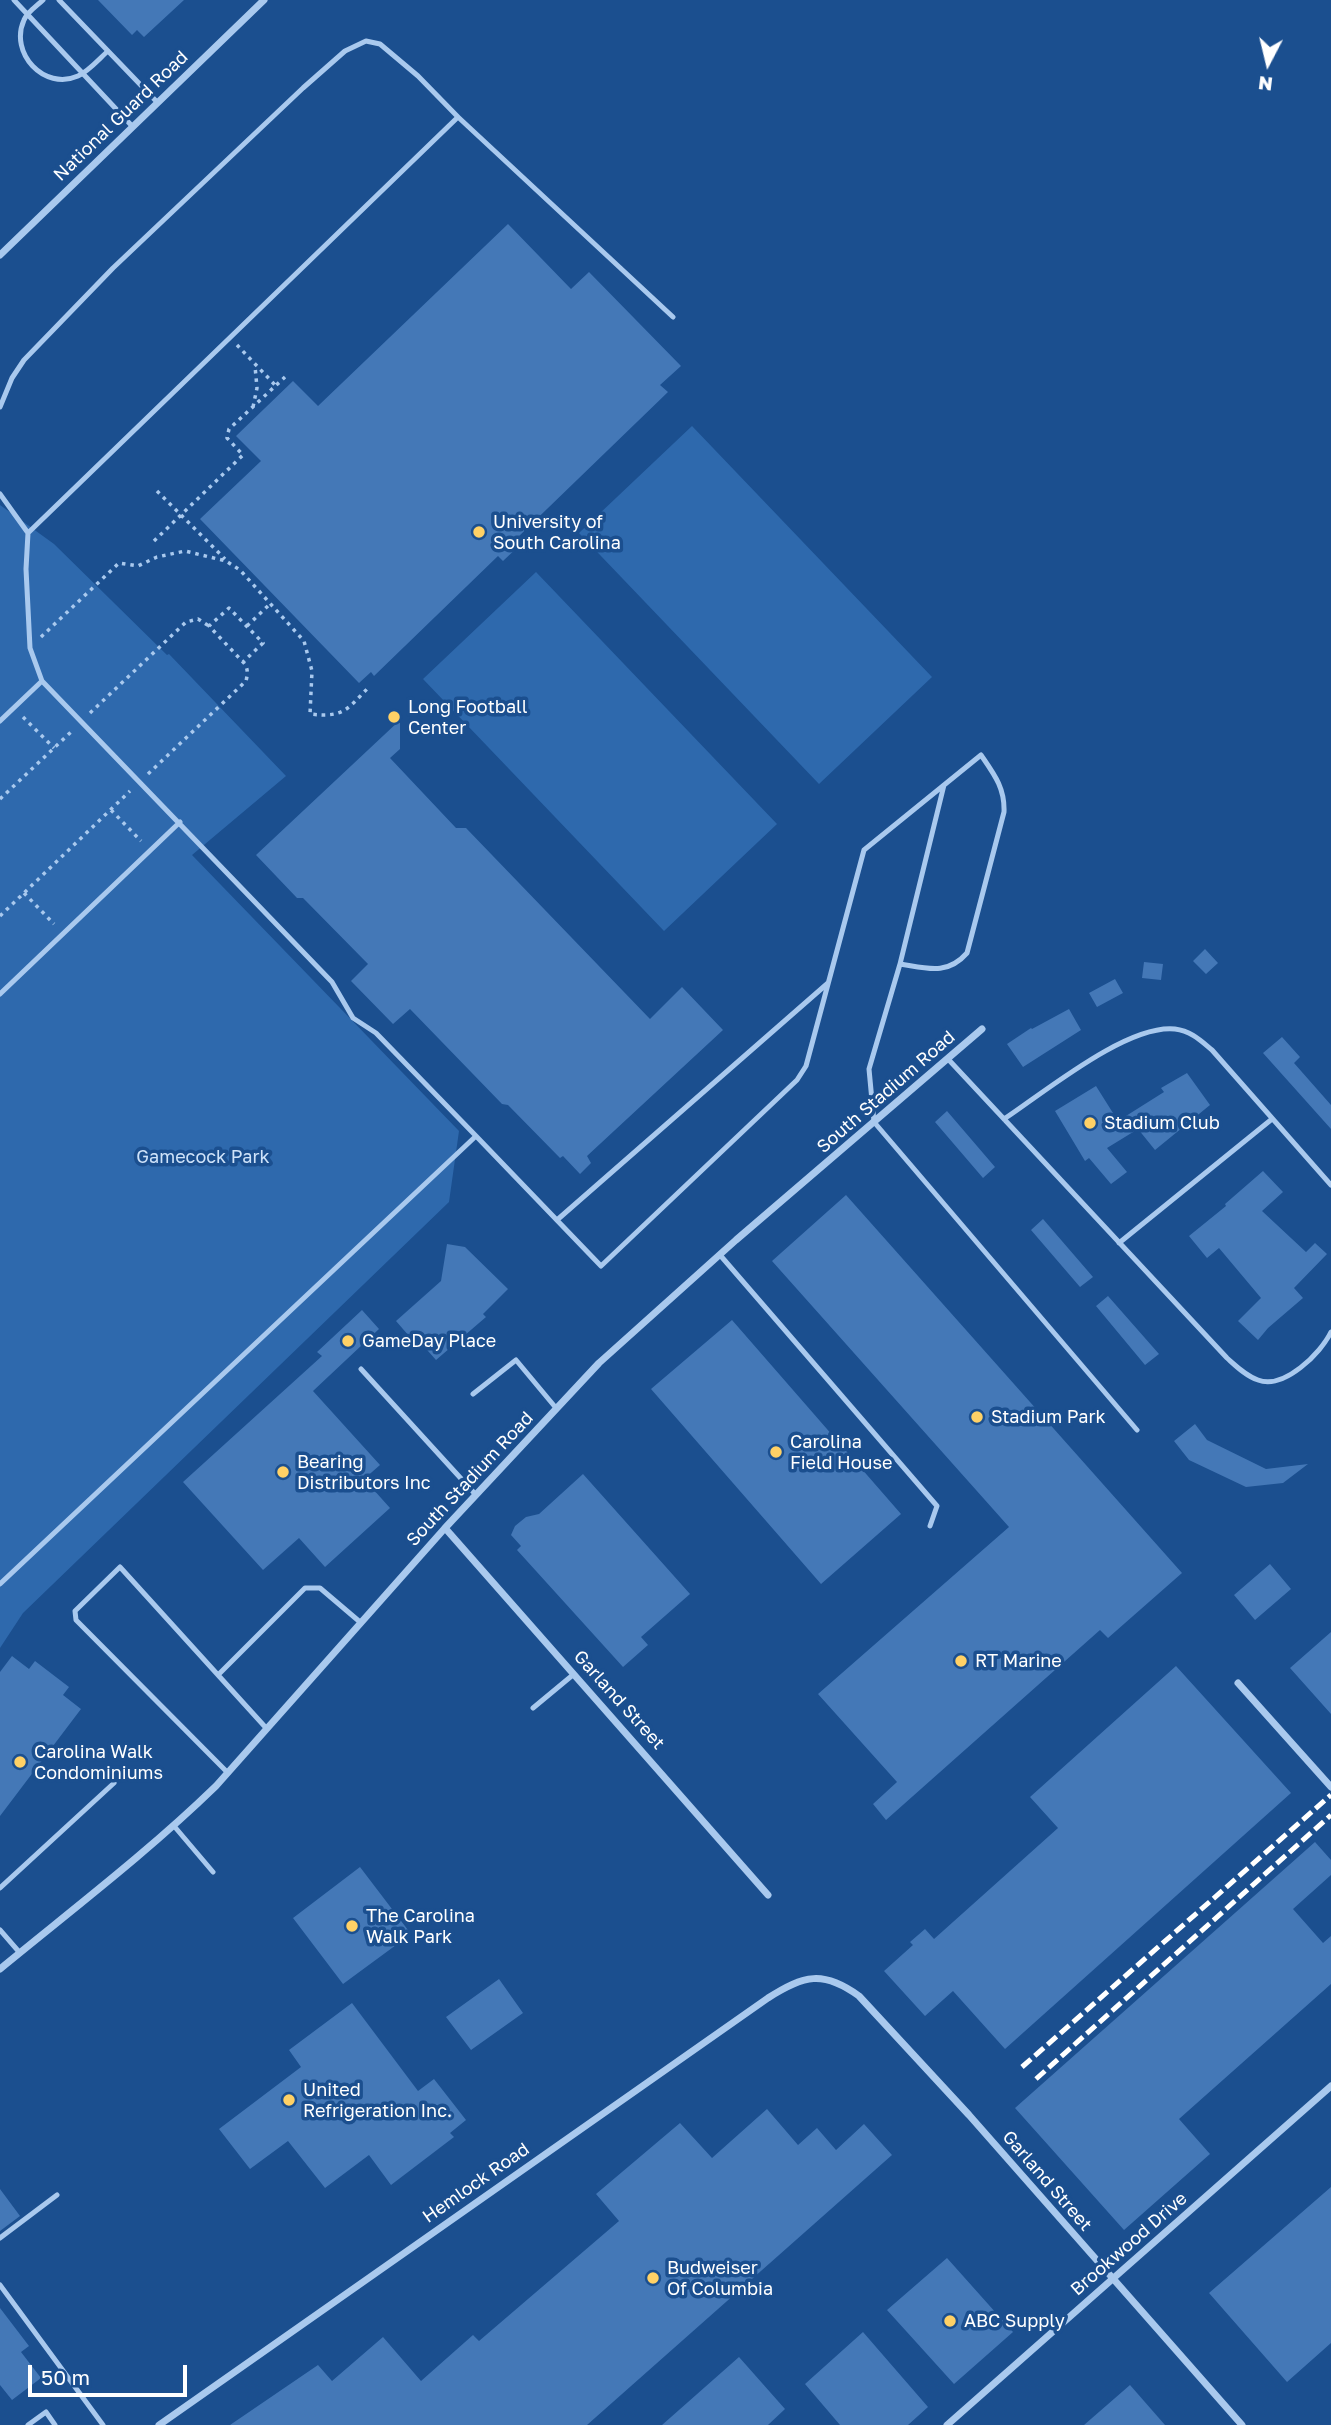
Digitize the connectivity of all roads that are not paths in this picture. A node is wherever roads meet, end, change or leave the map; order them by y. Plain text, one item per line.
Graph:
1 (14, 0) edge
2 (43, 0) edge
3 (60, 0) edge
4 (264, 0) edge
5 (27, 14) junction
6 (107, 51) junction
7 (83, 74) junction
8 (157, 102) junction
9 (457, 117) junction
10 (132, 126) junction
11 (0, 255) edge
12 (673, 317) dead end
13 (0, 407) edge
14 (0, 494) edge
15 (28, 533) junction
16 (42, 681) junction
17 (0, 721) edge
18 (944, 785) junction
19 (180, 822) junction
20 (900, 964) junction
21 (828, 983) junction
22 (0, 994) edge
23 (982, 1029) dead end
24 (948, 1059) junction
25 (1004, 1119) junction
26 (1272, 1119) junction
27 (874, 1122) junction
28 (476, 1136) junction
29 (1331, 1185) edge
30 (557, 1220) junction
31 (1119, 1243) junction
32 (720, 1255) junction
33 (1331, 1332) edge
34 (361, 1369) dead end
35 (473, 1395) dead end
36 (556, 1408) junction
37 (1137, 1430) dead end
38 (476, 1495) junction
39 (930, 1526) dead end
40 (444, 1528) junction
41 (0, 1584) edge
42 (360, 1622) junction
43 (574, 1674) junction
44 (218, 1675) junction
45 (1238, 1683) dead end
46 (533, 1708) dead end
47 (267, 1729) junction
48 (228, 1773) junction
49 (114, 1783) dead end
50 (1331, 1787) edge
51 (174, 1826) junction
52 (213, 1872) dead end
53 (0, 1888) edge
54 (768, 1895) dead end
55 (0, 1930) edge
56 (20, 1953) junction
57 (0, 1969) edge
58 (815, 1978) joint
59 (1331, 2086) edge
60 (57, 2195) dead end
61 (0, 2238) edge
62 (1113, 2279) junction
63 (0, 2286) edge
64 (28, 2425) edge
65 (55, 2425) edge
66 (103, 2425) edge
67 (159, 2425) edge
68 (947, 2425) edge
69 (1242, 2425) edge

1 - 5 lane
2 - 5 lane
3 - 6 lane
4 - 8 street, National Guard Road
5 - 7 lane
5 - 7 lane
6 - 7 lane
6 - 8 lane
7 - 10 lane
8 - 10 street, National Guard Road
9 - 12 lane
9 - 13 lane
9 - 15 lane
10 - 11 street, National Guard Road
14 - 15 lane
15 - 16 lane
16 - 17 lane
16 - 19 lane
18 - 20 lane
18 - 20 lane
18 - 21 lane
19 - 22 lane
19 - 28 lane
20 - 27 lane
21 - 30 lane
21 - 30 lane
23 - 24 street, South Stadium Road
24 - 25 lane
24 - 27 street, South Stadium Road
25 - 26 lane
25 - 31 lane
26 - 29 lane
26 - 31 lane
27 - 32 street, South Stadium Road
27 - 37 lane
28 - 30 lane
28 - 41 lane
31 - 33 lane
32 - 36 street, South Stadium Road
32 - 39 lane
34 - 38 lane
35 - 36 lane
36 - 38 street, South Stadium Road
38 - 40 street, South Stadium Road
40 - 42 street, South Stadium Road
40 - 43 street, Garland Street
42 - 44 lane
42 - 47 street, South Stadium Road
43 - 46 lane
43 - 54 street, Garland Street
44 - 47 lane
44 - 48 lane
45 - 50 street
47 - 48 street, South Stadium Road
48 - 51 street, South Stadium Road
49 - 53 lane
51 - 52 lane
51 - 56 street, South Stadium Road
55 - 56 lane
56 - 57 street, South Stadium Road
58 - 62 street, Garland Street
58 - 67 street, Hemlock Road
59 - 62 street, Brookwood Drive
60 - 61 lane
62 - 68 street, Brookwood Drive
62 - 69 street, Garland Street
63 - 66 lane
64 - 65 lane

